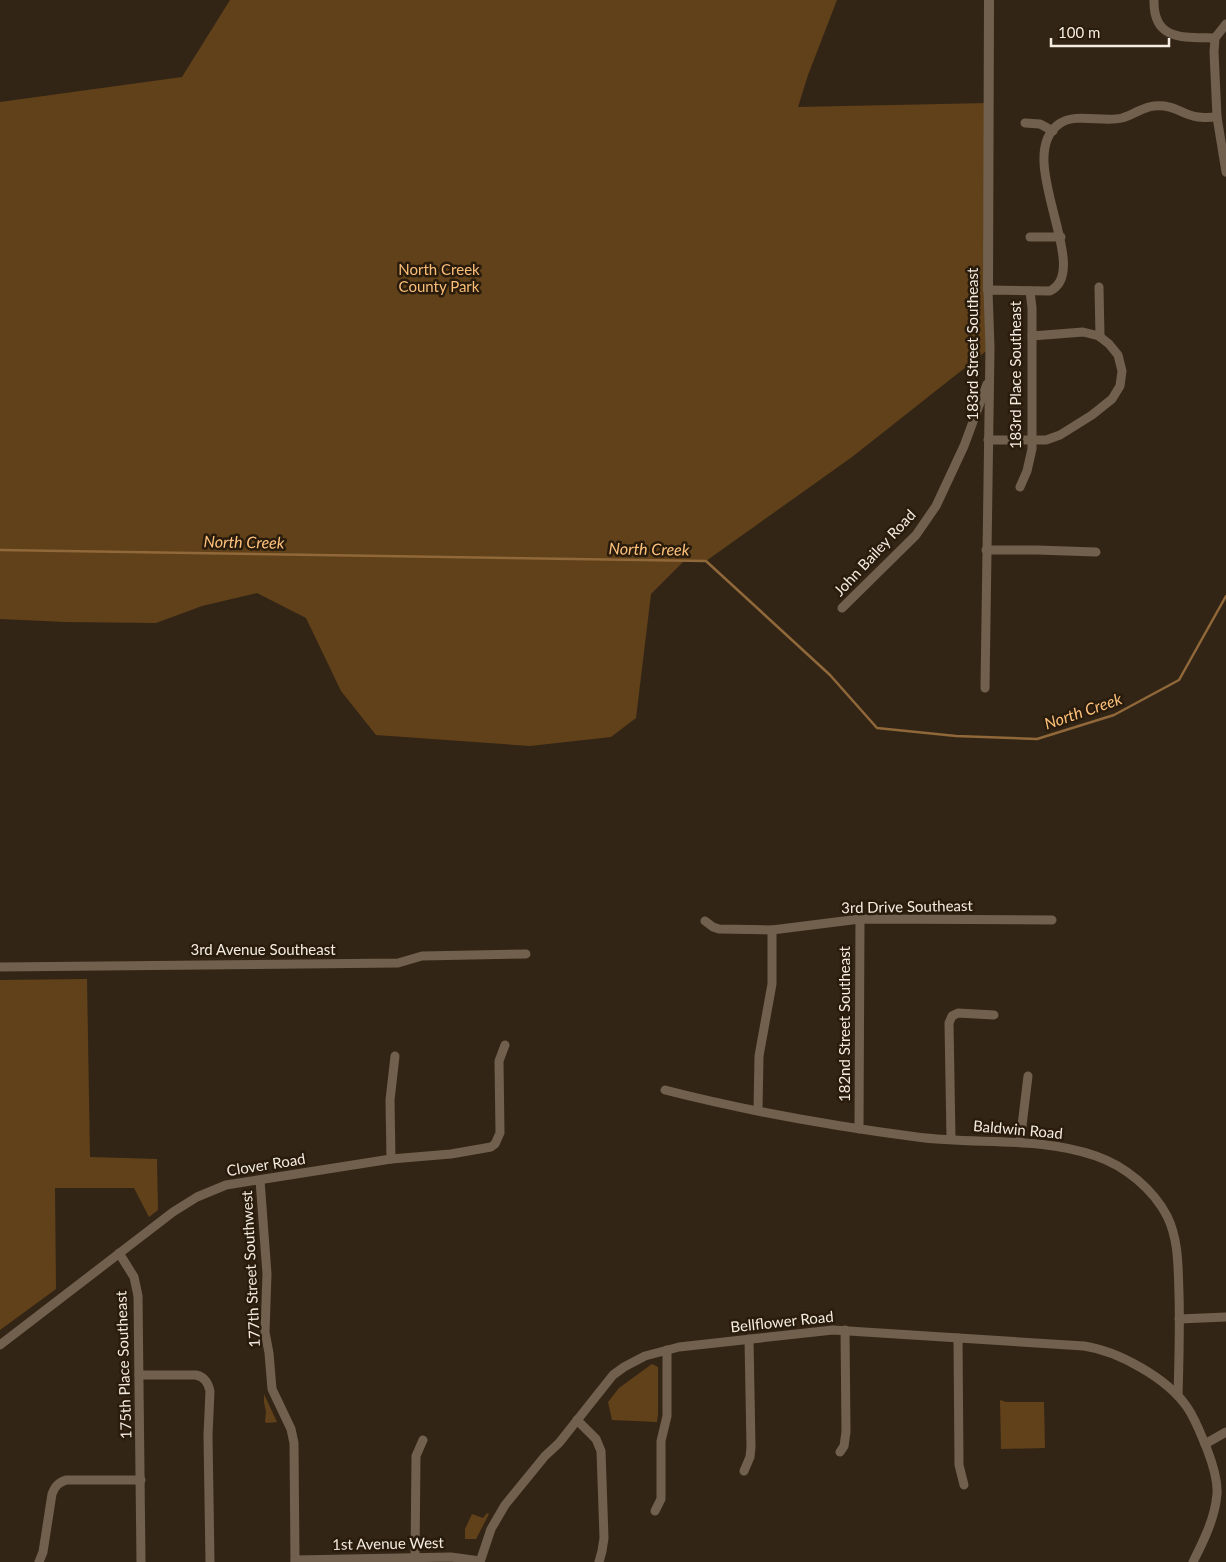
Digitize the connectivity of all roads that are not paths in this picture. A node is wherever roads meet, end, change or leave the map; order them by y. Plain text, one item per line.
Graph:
1 (989, 0) edge
2 (1154, 0) edge
3 (1226, 24) edge
4 (1216, 38) junction
5 (1217, 117) junction
6 (1025, 123) dead end
7 (1050, 134) junction
8 (1226, 172) edge
9 (1030, 236) dead end
10 (1060, 237) junction
11 (1099, 288) dead end
12 (988, 290) junction
13 (1030, 291) junction
14 (1032, 336) junction
15 (1100, 337) junction
16 (989, 379) junction
17 (988, 440) junction
18 (1031, 440) junction
19 (1020, 487) dead end
20 (986, 550) junction
21 (1096, 552) dead end
22 (842, 608) dead end
23 (985, 688) dead end
24 (860, 919) junction
25 (1052, 920) dead end
26 (705, 921) dead end
27 (772, 930) junction
28 (526, 954) dead end
29 (0, 967) edge
30 (994, 1015) dead end
31 (505, 1045) dead end
32 (394, 1056) dead end
33 (1028, 1076) dead end
34 (665, 1090) dead end
35 (758, 1110) junction
36 (859, 1129) junction
37 (950, 1139) junction
38 (1020, 1142) junction
39 (391, 1159) junction
40 (260, 1180) junction
41 (119, 1253) junction
42 (1226, 1317) edge
43 (1179, 1318) junction
44 (845, 1330) junction
45 (749, 1338) junction
46 (958, 1338) junction
47 (0, 1345) edge
48 (667, 1350) junction
49 (139, 1375) junction
50 (1178, 1396) junction
51 (577, 1420) junction
52 (1226, 1432) edge
53 (423, 1440) dead end
54 (1205, 1444) junction
55 (840, 1452) dead end
56 (744, 1472) dead end
57 (141, 1480) junction
58 (964, 1485) dead end
59 (1222, 1493) edge
60 (655, 1511) dead end
61 (415, 1558) junction
62 (295, 1561) edge
63 (39, 1562) edge
64 (141, 1562) edge
65 (210, 1562) edge
66 (480, 1562) edge
67 (599, 1562) edge
68 (1193, 1562) edge

1 - 12 street, 183rd Street Southeast
2 - 4 street
3 - 4 street
4 - 5 street
5 - 7 street
5 - 8 street
6 - 7 street
7 - 10 street
9 - 10 street
10 - 13 street
11 - 15 street
12 - 13 street
12 - 16 street, 183rd Street Southeast
13 - 14 street, 183rd Place Southeast
14 - 15 street
14 - 18 street, 183rd Place Southeast
15 - 18 street
16 - 17 street, 183rd Street Southeast
16 - 22 street, John Bailey Road
17 - 18 street
17 - 20 street, 183rd Street Southeast
18 - 19 street, 183rd Place Southeast
20 - 21 street
20 - 23 street, 183rd Street Southeast
24 - 25 street, 3rd Drive Southeast
24 - 27 street, 3rd Drive Southeast
24 - 36 street, 182nd Street Southeast
26 - 27 street, 3rd Drive Southeast
27 - 35 street
28 - 29 street, 3rd Avenue Southeast
30 - 37 street
31 - 39 street, Clover Road
32 - 39 street
33 - 38 street
34 - 35 street, Baldwin Road
35 - 36 street, Baldwin Road
36 - 37 street, Baldwin Road
37 - 38 street, Baldwin Road
38 - 43 street, Baldwin Road
39 - 40 street, Clover Road
40 - 41 street, Clover Road
40 - 62 street, 177th Street Southwest
41 - 47 street, Clover Road
41 - 49 street, 175th Place Southeast
42 - 43 street
43 - 50 street, Baldwin Road
44 - 45 street, Bellflower Road
44 - 46 street, Bellflower Road
44 - 55 street
45 - 48 street, Bellflower Road
45 - 56 street
46 - 50 street, Bellflower Road
46 - 58 street
48 - 51 street, Bellflower Road
48 - 60 street
49 - 57 street, 175th Place Southeast
49 - 65 street
50 - 54 street, Bellflower Road
51 - 66 street, Bellflower Road
51 - 67 street
52 - 54 street
53 - 61 street
54 - 59 street, Bellflower Road
57 - 63 street
57 - 64 street, 175th Place Southeast
59 - 68 street
61 - 62 street, 1st Avenue West
61 - 66 street, 1st Avenue West

